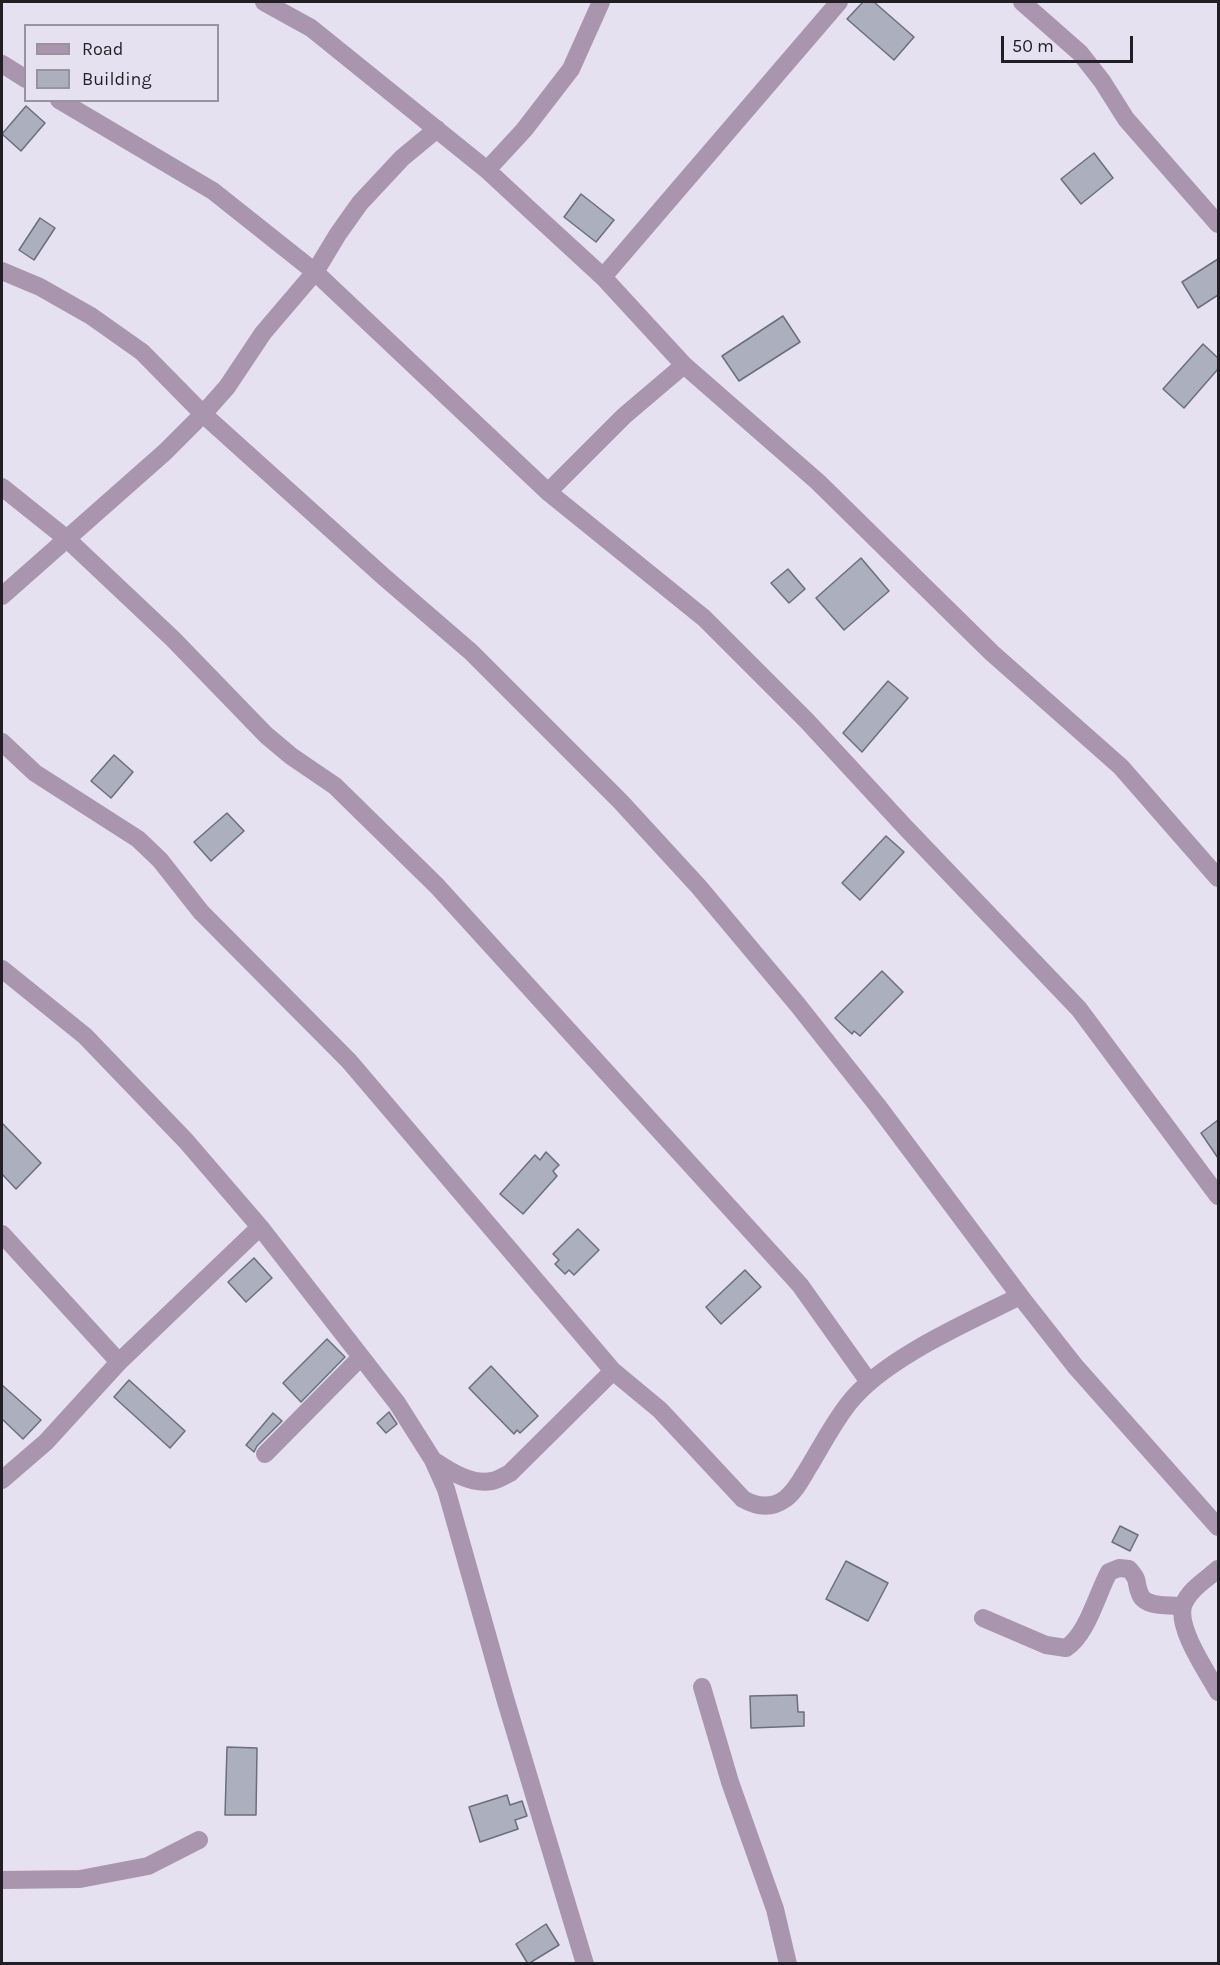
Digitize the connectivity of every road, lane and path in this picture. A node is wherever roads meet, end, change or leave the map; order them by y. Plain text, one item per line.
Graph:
1 (264, 2) edge
2 (601, 2) edge
3 (839, 2) edge
4 (1022, 2) edge
5 (2, 64) edge
6 (24, 78) edge
7 (62, 102) edge
8 (437, 129) junction
9 (487, 170) junction
10 (1218, 224) edge
11 (2, 271) edge
12 (315, 272) junction
13 (603, 277) junction
14 (684, 365) junction
15 (203, 414) junction
16 (2, 487) edge
17 (548, 492) junction
18 (67, 539) junction
19 (2, 596) edge
20 (2, 742) edge
21 (1218, 878) edge
22 (2, 969) edge
23 (1218, 1196) edge
24 (260, 1227) junction
25 (2, 1234) edge
26 (1020, 1296) junction
27 (361, 1357) junction
28 (119, 1362) junction
29 (613, 1371) junction
30 (869, 1382) junction
31 (265, 1454) dead end
32 (433, 1460) junction
33 (2, 1480) edge
34 (1218, 1527) edge
35 (1218, 1569) edge
36 (1184, 1606) junction
37 (984, 1618) dead end
38 (702, 1687) dead end
39 (1218, 1692) edge
40 (199, 1840) dead end
41 (2, 1880) edge
42 (585, 1964) edge
43 (788, 1964) edge

1 - 8 street
2 - 9 street
3 - 13 street
4 - 10 street
5 - 6 street
7 - 12 street
8 - 9 street
8 - 12 street
9 - 13 street
11 - 15 street
12 - 15 street
12 - 17 street
13 - 14 street
14 - 17 street
14 - 21 street
15 - 18 street
15 - 26 street
16 - 18 street
17 - 23 street
18 - 19 street
18 - 30 street
20 - 29 street
22 - 24 street
24 - 27 street
24 - 28 street
25 - 28 street
26 - 30 street
26 - 34 street
27 - 31 street
27 - 32 street
28 - 33 street
29 - 30 street
29 - 32 street
32 - 42 street
35 - 36 street
36 - 37 street
36 - 39 street
38 - 43 street
40 - 41 street

